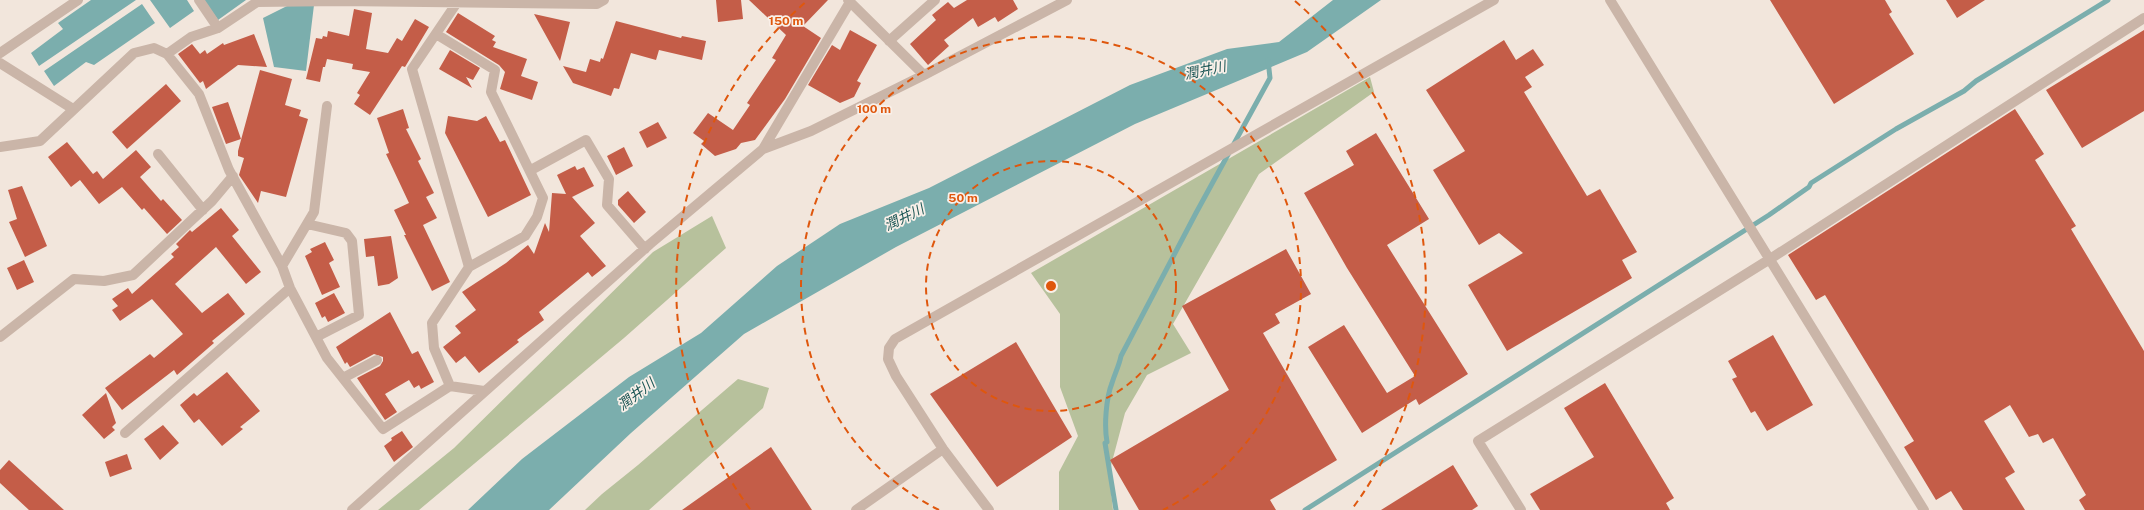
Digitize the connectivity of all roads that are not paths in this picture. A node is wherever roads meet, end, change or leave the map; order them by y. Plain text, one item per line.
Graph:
1 (78, 0) edge
2 (200, 0) edge
3 (341, 0) edge
4 (604, 0) edge
5 (935, 0) edge
6 (1067, 0) edge
7 (1494, 0) edge
8 (1610, 0) edge
9 (849, 1) edge
10 (552, 2) edge
11 (456, 4) junction
12 (2144, 18) edge
13 (218, 28) junction
14 (436, 34) junction
15 (889, 41) junction
16 (0, 53) edge
17 (167, 54) junction
18 (0, 63) edge
19 (924, 76) junction
20 (327, 106) dead end
21 (73, 109) junction
22 (0, 147) edge
23 (763, 150) junction
24 (158, 154) dead end
25 (531, 170) junction
26 (232, 176) junction
27 (203, 210) junction
28 (307, 224) junction
29 (645, 249) junction
30 (1770, 259) junction
31 (282, 266) junction
32 (469, 267) junction
33 (290, 288) junction
34 (0, 337) edge
35 (316, 337) junction
36 (377, 360) dead end
37 (342, 378) junction
38 (450, 386) junction
39 (484, 391) junction
40 (125, 433) dead end
41 (943, 449) junction
42 (352, 510) edge
43 (856, 510) edge
44 (988, 510) edge
45 (1521, 510) edge
46 (1924, 510) edge

1 - 16 street
2 - 13 street
3 - 11 street
3 - 13 street
4 - 10 street
5 - 15 street
6 - 19 street
7 - 41 street
8 - 30 street
9 - 15 street
9 - 23 street
10 - 11 street
11 - 14 street
12 - 30 street
13 - 17 street
14 - 25 street
14 - 32 street
15 - 19 street
17 - 21 street
17 - 26 street
18 - 21 street
19 - 23 street
20 - 28 street
21 - 22 street
23 - 29 street
24 - 27 street
25 - 29 street
25 - 32 street
26 - 27 street
26 - 31 street
27 - 34 street
28 - 31 street
28 - 35 street
29 - 39 street
30 - 45 street
30 - 46 street
31 - 33 street
32 - 38 street
33 - 35 street
33 - 40 street
35 - 37 street
36 - 37 street
37 - 38 street
38 - 39 street
39 - 42 street
41 - 43 street
41 - 44 street

